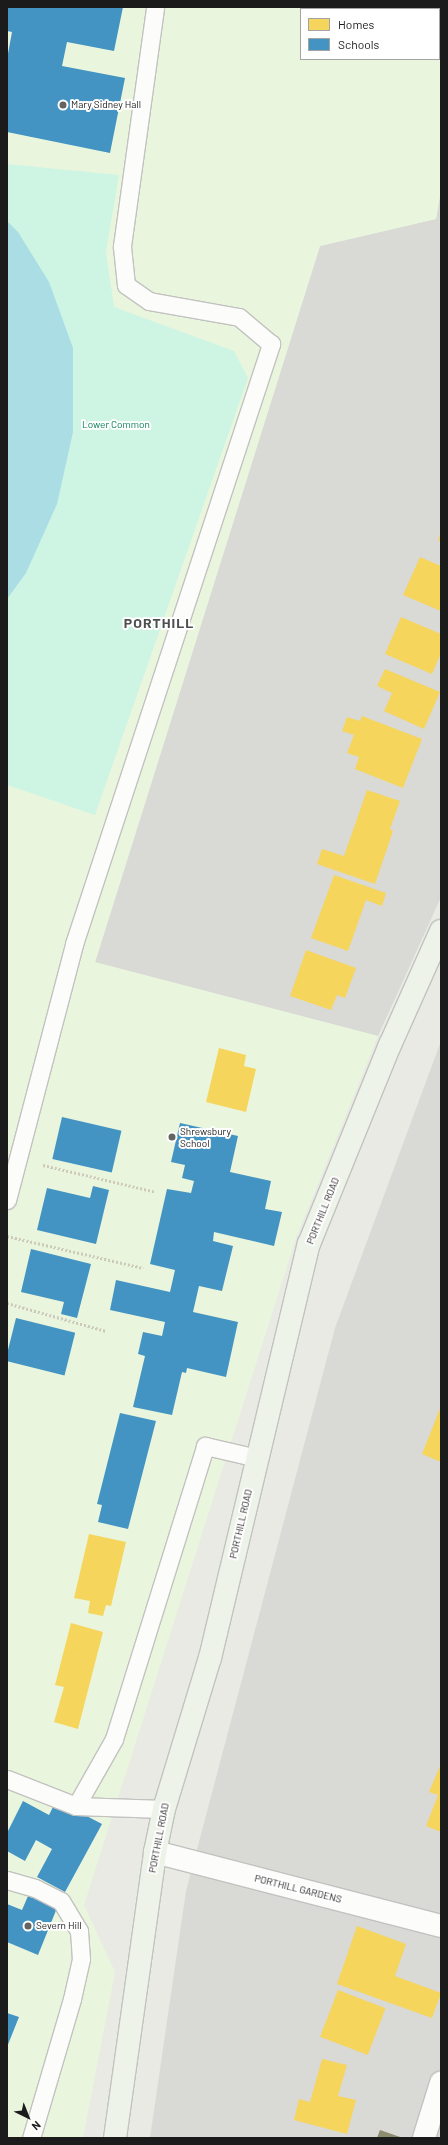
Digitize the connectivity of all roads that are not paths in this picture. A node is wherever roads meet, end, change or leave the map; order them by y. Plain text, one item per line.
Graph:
1 (155, 7) edge
2 (441, 931) edge
3 (7, 1200) edge
4 (257, 1458) junction
5 (7, 1778) edge
6 (76, 1806) junction
7 (164, 1809) junction
8 (155, 1852) junction
9 (7, 1880) edge
10 (441, 1926) edge
11 (441, 2083) edge
12 (31, 2138) edge
13 (115, 2138) edge
14 (424, 2138) edge

1 - 3 lane
2 - 4 street, PORTHILL ROAD
4 - 6 lane
4 - 7 street, PORTHILL ROAD
5 - 6 lane
6 - 7 lane
7 - 8 street, PORTHILL ROAD
8 - 10 street, PORTHILL GARDENS
8 - 13 street, PORTHILL ROAD
9 - 12 lane
11 - 14 street

